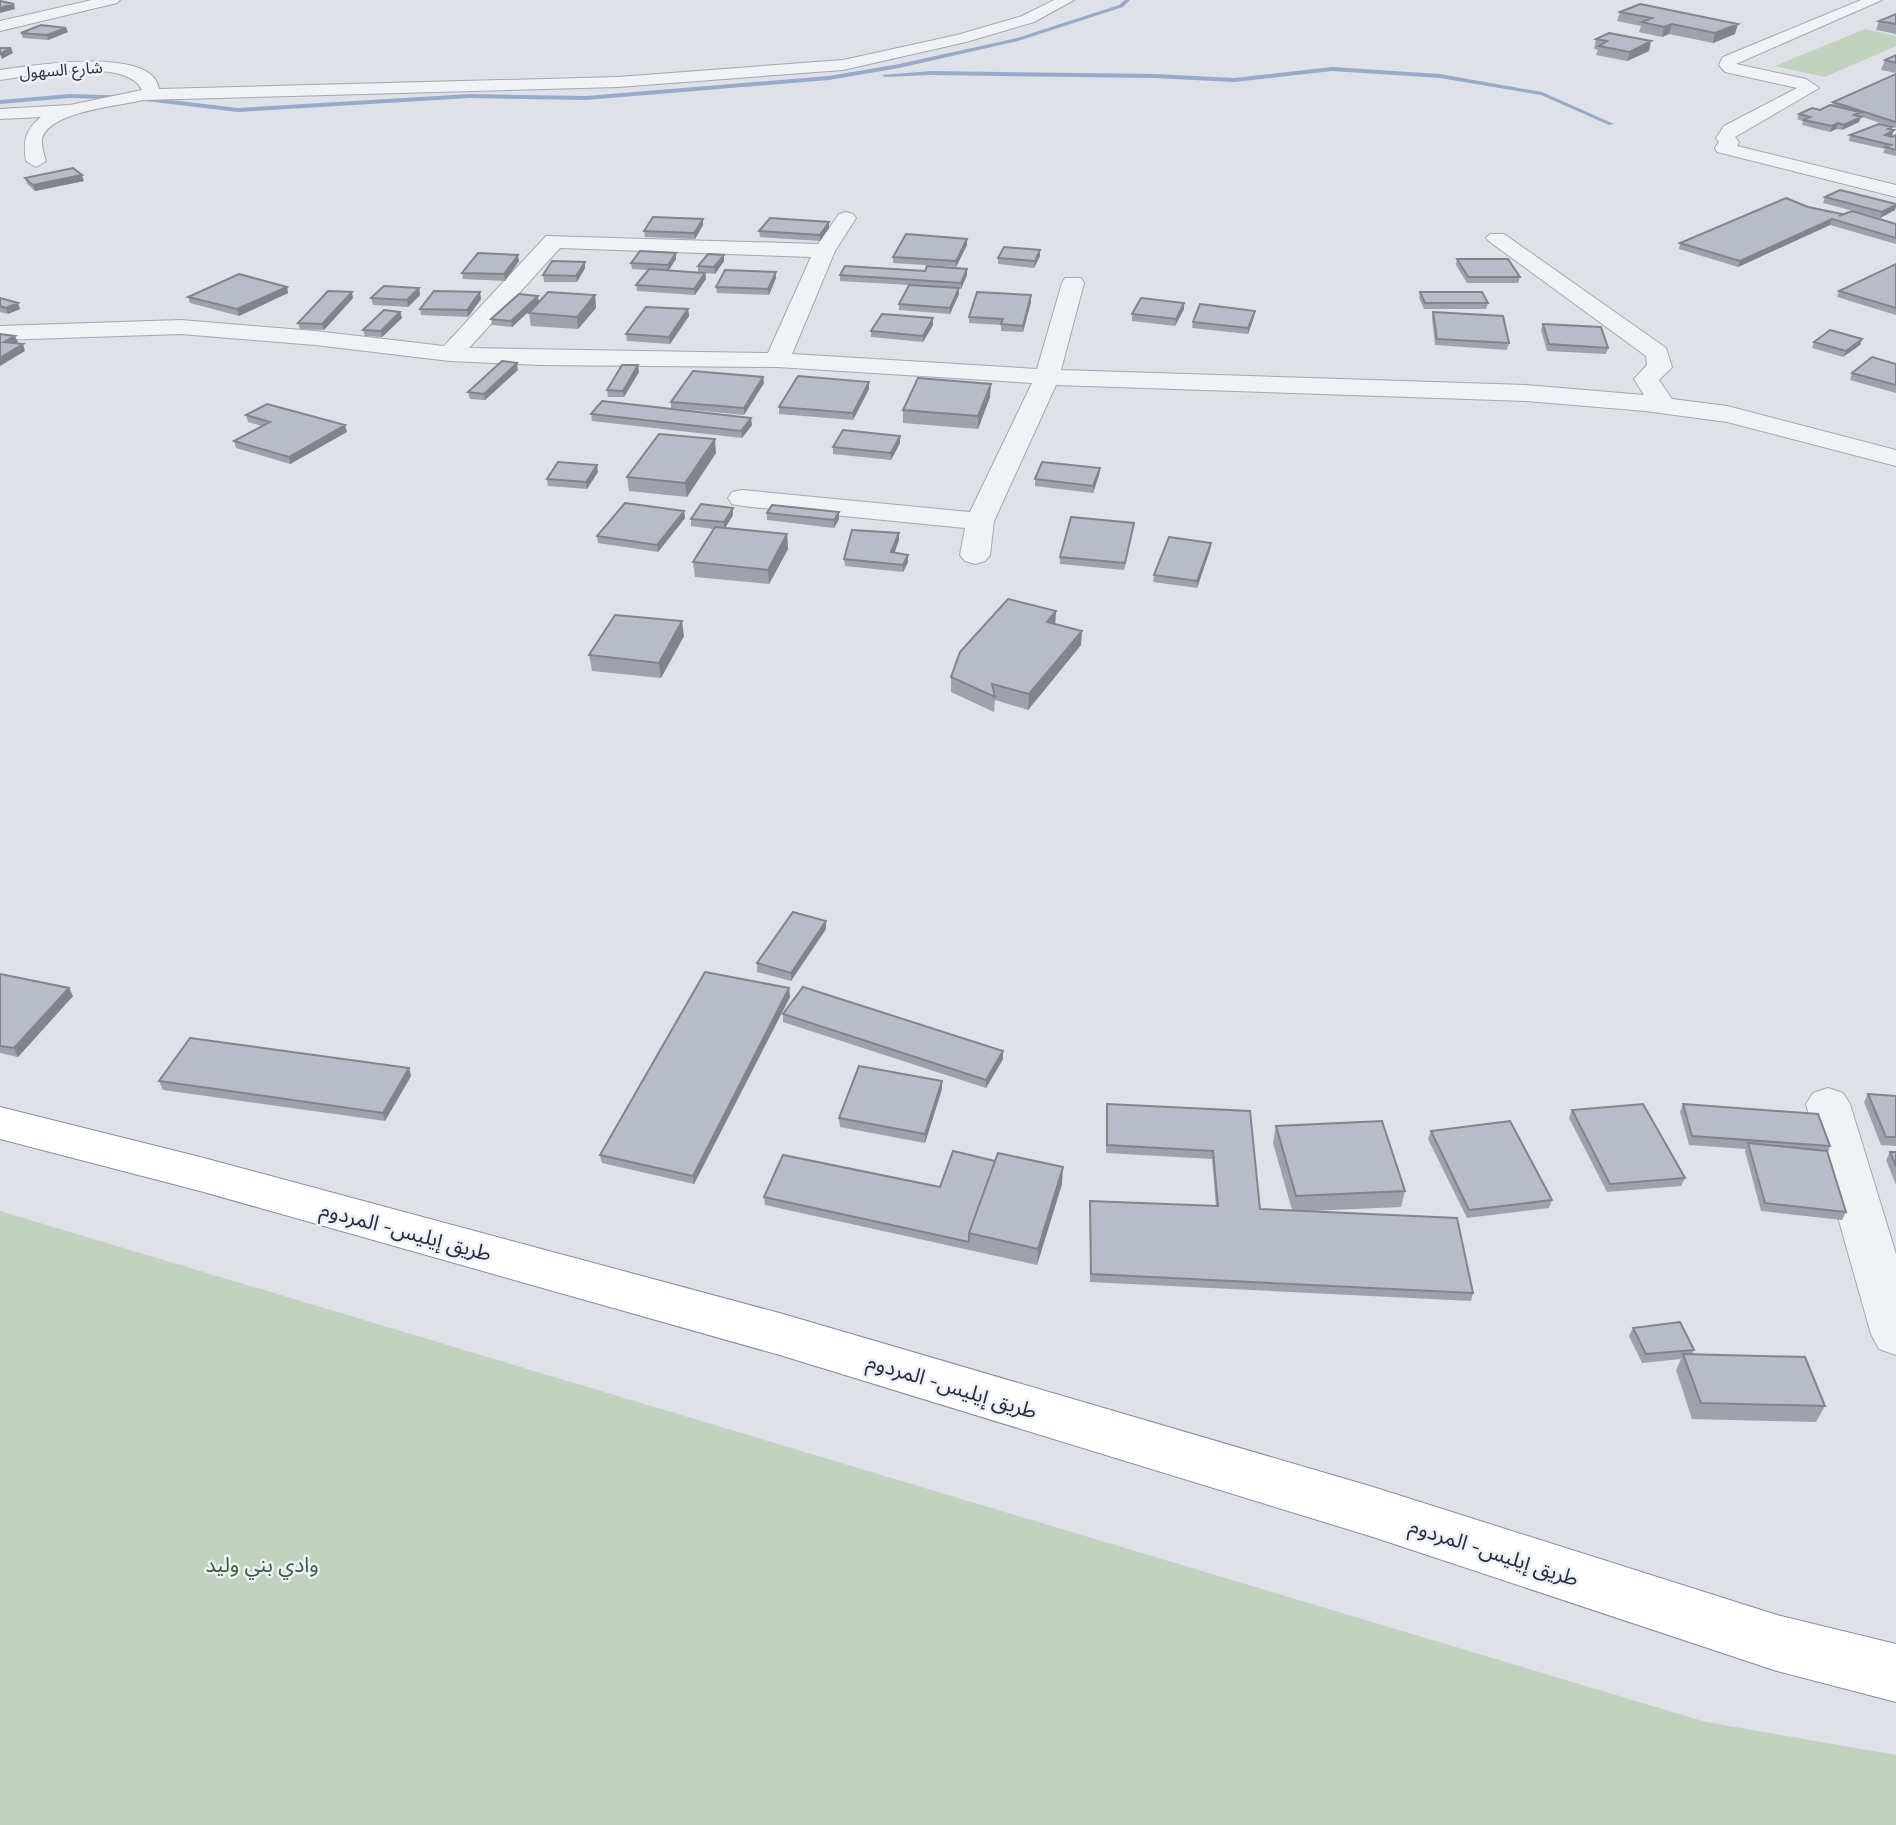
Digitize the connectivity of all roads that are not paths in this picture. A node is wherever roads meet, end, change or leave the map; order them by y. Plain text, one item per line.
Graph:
1 (112, 0) edge
2 (1066, 0) edge
3 (1874, 0) edge
4 (0, 26) edge
5 (0, 75) edge
6 (147, 94) junction
7 (71, 110) junction
8 (0, 114) edge
9 (36, 161) dead end
10 (1896, 191) edge
11 (846, 218) dead end
12 (1497, 238) dead end
13 (824, 251) junction
14 (1073, 283) dead end
15 (0, 333) edge
16 (450, 354) junction
17 (777, 359) junction
18 (1047, 377) junction
19 (1663, 405) junction
20 (1896, 458) edge
21 (742, 498) dead end
22 (980, 521) junction
23 (975, 555) dead end
24 (1828, 1104) dead end
25 (0, 1123) edge
26 (1896, 1334) edge
27 (1896, 1673) edge

1 - 4 street
2 - 6 street
3 - 10 street
5 - 6 street, شارع السهول
6 - 7 street
7 - 8 street
7 - 9 street
11 - 13 street
12 - 19 street
13 - 16 street
13 - 17 street
14 - 18 street
15 - 16 street
16 - 17 street
17 - 18 street
18 - 19 street
18 - 22 street
19 - 20 street
21 - 22 street
22 - 23 street
24 - 26 street
25 - 27 highway, طريق إيليس- المردوم

